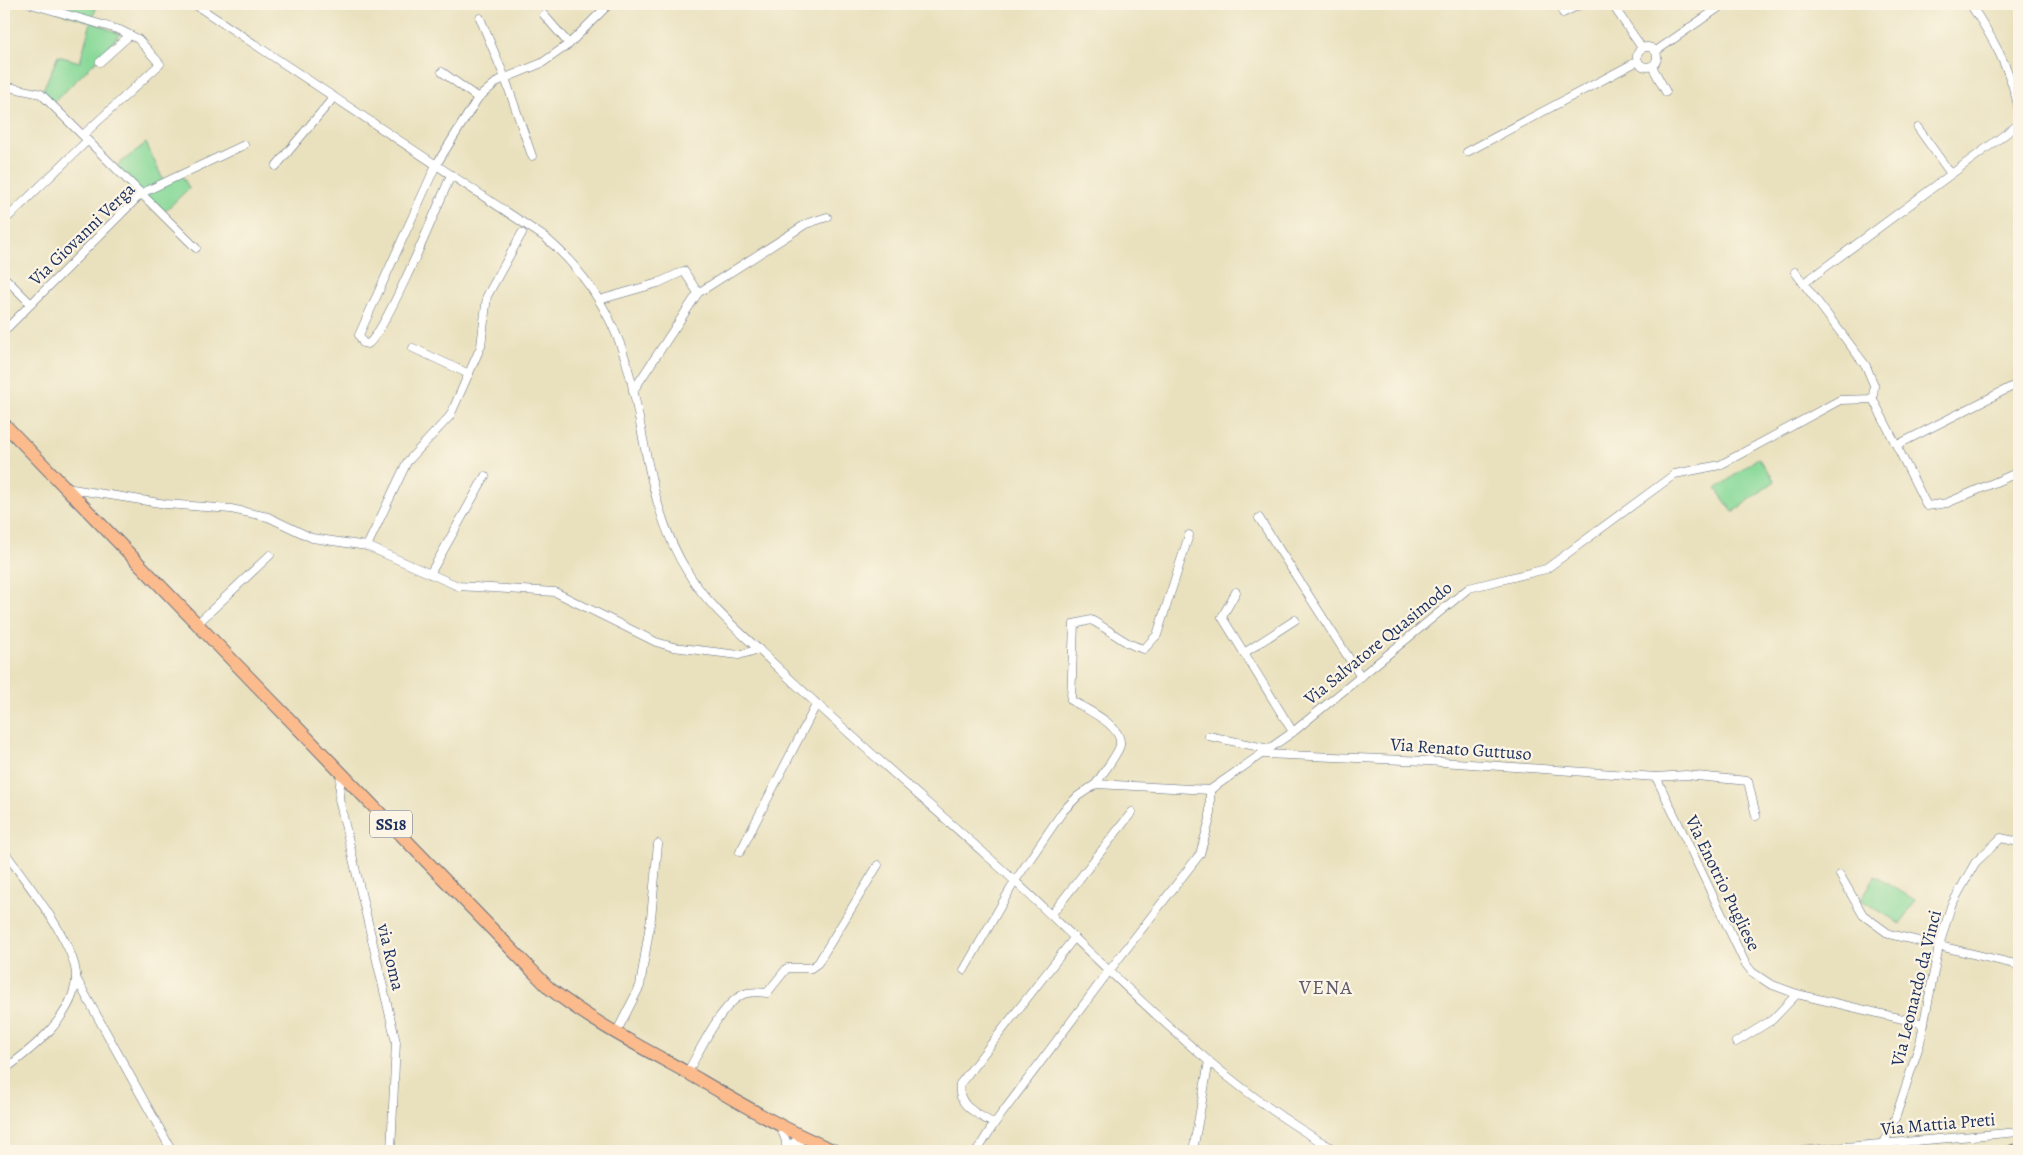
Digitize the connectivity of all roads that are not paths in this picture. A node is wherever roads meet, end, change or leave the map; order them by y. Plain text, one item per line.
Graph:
1 (31, 4) edge
2 (194, 4) edge
3 (609, 4) edge
4 (1581, 4) edge
5 (1613, 4) edge
6 (1724, 4) edge
7 (1970, 4) edge
8 (1563, 13) dead end
9 (544, 15) dead end
10 (480, 18) dead end
11 (130, 35) junction
12 (569, 44) junction
13 (1642, 48) junction
14 (1656, 51) junction
15 (1638, 61) junction
16 (100, 62) dead end
17 (1652, 66) junction
18 (442, 72) dead end
19 (505, 78) junction
20 (2017, 84) edge
21 (4, 86) edge
22 (1666, 92) dead end
23 (334, 96) junction
24 (478, 98) junction
25 (2019, 110) edge
26 (2019, 124) edge
27 (1918, 128) dead end
28 (85, 138) junction
29 (244, 145) dead end
30 (1467, 152) dead end
31 (532, 156) dead end
32 (436, 164) junction
33 (276, 166) dead end
34 (1951, 174) junction
35 (451, 175) junction
36 (142, 193) junction
37 (827, 217) dead end
38 (4, 221) edge
39 (522, 233) dead end
40 (196, 248) dead end
41 (1795, 272) dead end
42 (4, 277) edge
43 (1804, 283) junction
44 (698, 293) junction
45 (599, 300) junction
46 (31, 304) junction
47 (4, 331) edge
48 (412, 348) dead end
49 (469, 374) junction
50 (2019, 383) edge
51 (633, 391) junction
52 (1873, 399) junction
53 (4, 424) edge
54 (1897, 445) junction
55 (2019, 472) edge
56 (485, 476) dead end
57 (64, 488) junction
58 (1259, 518) dead end
59 (1189, 535) dead end
60 (367, 546) junction
61 (270, 555) dead end
62 (430, 574) junction
63 (1236, 592) dead end
64 (1294, 620) dead end
65 (197, 624) junction
66 (759, 649) junction
67 (1244, 653) junction
68 (1361, 677) junction
69 (816, 705) junction
70 (1293, 732) junction
71 (1208, 736) dead end
72 (1266, 752) junction
73 (341, 771) junction
74 (1656, 777) junction
75 (1096, 784) junction
76 (1210, 790) junction
77 (1132, 812) dead end
78 (1756, 816) dead end
79 (2019, 842) edge
80 (658, 844) dead end
81 (4, 851) edge
82 (740, 852) dead end
83 (878, 865) dead end
84 (1840, 874) dead end
85 (1015, 881) junction
86 (1051, 915) junction
87 (1074, 938) junction
88 (1939, 946) junction
89 (2019, 965) edge
90 (964, 970) dead end
91 (1109, 971) junction
92 (76, 978) junction
93 (1797, 994) junction
94 (1924, 1024) junction
95 (616, 1033) junction
96 (1736, 1042) dead end
97 (1209, 1061) junction
98 (4, 1070) edge
99 (687, 1073) junction
100 (994, 1124) junction
101 (779, 1125) junction
102 (2019, 1132) edge
103 (801, 1137) junction
104 (1884, 1143) junction
105 (2019, 1150) edge
106 (172, 1151) edge
107 (391, 1151) edge
108 (787, 1151) edge
109 (798, 1151) edge
110 (836, 1151) edge
111 (977, 1151) edge
112 (1193, 1151) edge
113 (1337, 1151) edge
114 (1799, 1151) edge
115 (2013, 1151) edge

1 - 11 street
2 - 23 street
3 - 12 street
4 - 8 street
5 - 13 street
6 - 14 street
7 - 20 street
9 - 12 street
10 - 19 street
11 - 16 street
11 - 28 street
12 - 19 street
13 - 14 street
13 - 15 street
14 - 17 street
15 - 17 street
15 - 30 street
17 - 22 street
18 - 24 street
19 - 24 street
19 - 31 street
20 - 25 street
21 - 28 street
23 - 32 street
23 - 33 street
24 - 32 street
26 - 34 street
27 - 34 street
28 - 36 street
28 - 38 street
29 - 36 street, Via Giovanni Verga
32 - 35 street
32 - 35 street
34 - 43 street
35 - 45 street
36 - 40 street
36 - 46 street, Via Giovanni Verga
37 - 44 street
39 - 49 street
41 - 43 street
42 - 46 street
43 - 52 street
44 - 45 street
44 - 51 street
45 - 51 street
46 - 47 street, Via Giovanni Verga
48 - 49 street
49 - 60 street
50 - 54 street
51 - 66 street
52 - 54 street
52 - 68 street, Via Salvatore Quasimodo
53 - 57 main road, SS18
54 - 55 street
56 - 62 street
57 - 60 street
57 - 65 main road, SS18
58 - 68 street
59 - 75 street
60 - 62 street
61 - 65 street
62 - 66 street
63 - 67 street
64 - 67 street
65 - 73 main road, SS18
66 - 69 street
67 - 70 street
68 - 70 street, Via Salvatore Quasimodo
69 - 82 street
69 - 85 street
70 - 72 street, Via Salvatore Quasimodo
71 - 72 street, Via Renato Guttuso
72 - 74 street, Via Renato Guttuso
72 - 76 street, Via Salvatore Quasimodo
73 - 95 main road, SS18
73 - 107 street, via Roma
74 - 78 street, Via Renato Guttuso
74 - 93 street, Via Enotrio Pugliese
75 - 76 street
75 - 85 street
76 - 91 street
77 - 86 street
79 - 88 street, Via Leonardo da Vinci
80 - 95 street
81 - 92 street
83 - 99 street
84 - 88 street
85 - 86 street
85 - 90 street
86 - 87 street
87 - 91 street
87 - 100 street
88 - 89 street
88 - 94 street, Via Leonardo da Vinci
91 - 97 street
91 - 100 street
92 - 98 street
92 - 106 street
93 - 94 street, Via Enotrio Pugliese
93 - 96 street
94 - 104 street, Via Leonardo da Vinci
95 - 99 main road, SS18
97 - 112 street
97 - 113 street
99 - 101 main road, SS18
100 - 111 street
101 - 103 main road, SS18
101 - 108 street
102 - 104 street, Via Mattia Preti
103 - 108 street
103 - 109 street
103 - 110 main road, SS18
104 - 114 street, Via Mattia Preti
105 - 115 main road

